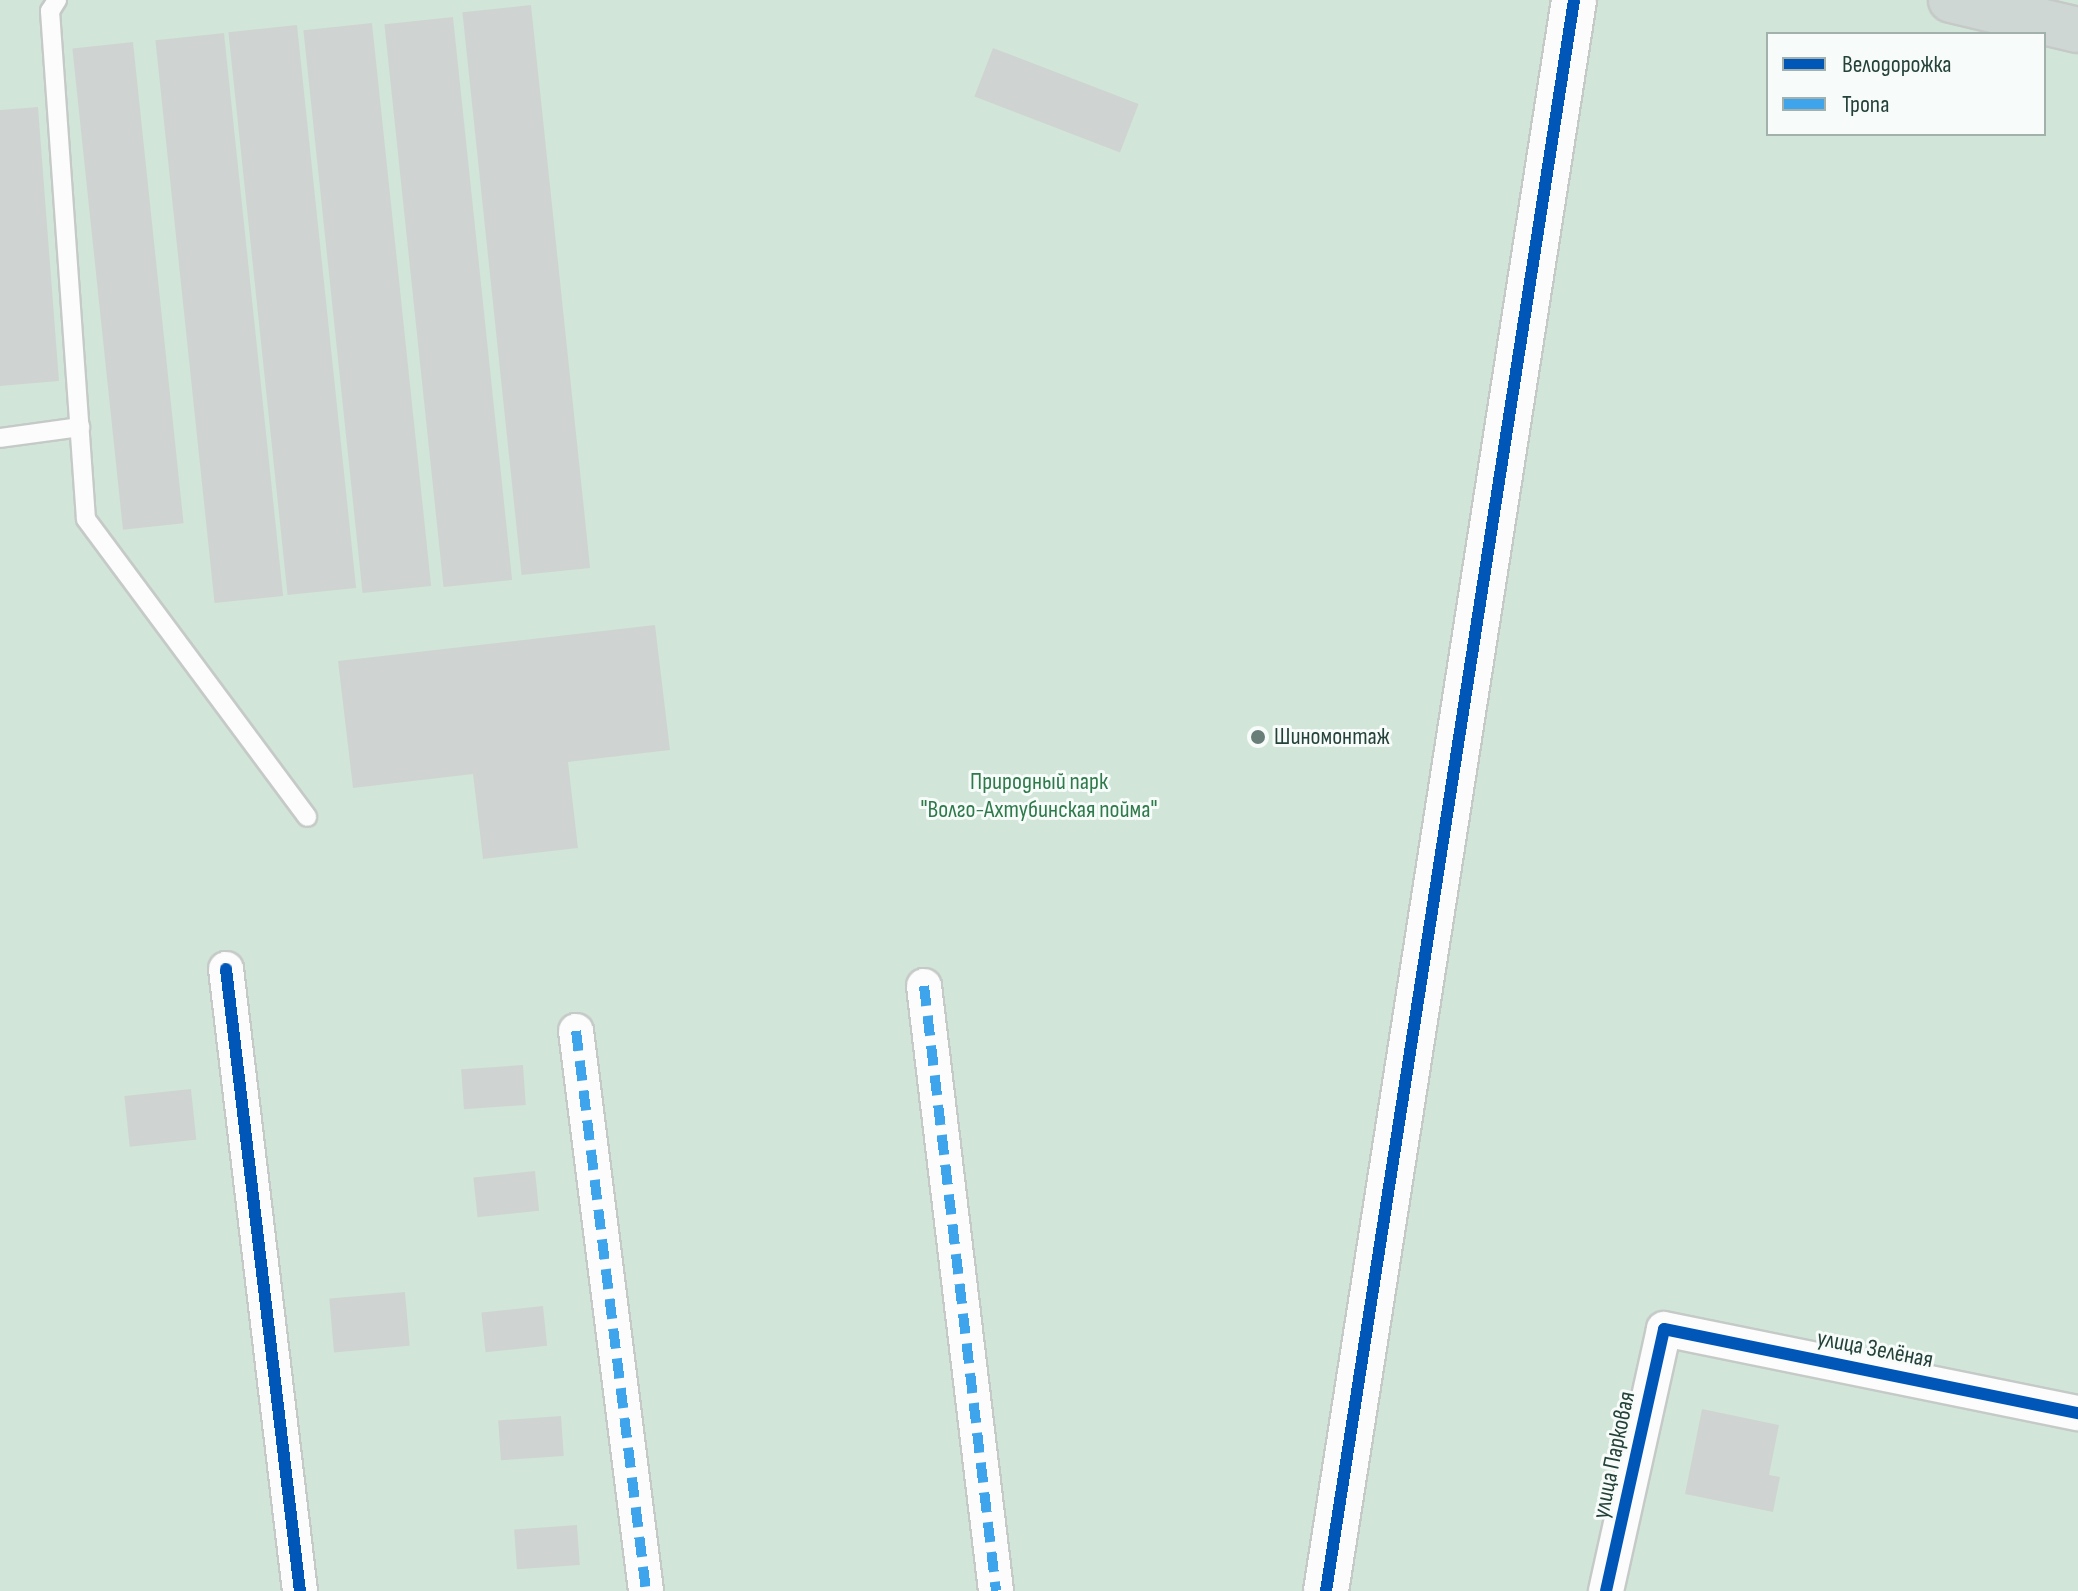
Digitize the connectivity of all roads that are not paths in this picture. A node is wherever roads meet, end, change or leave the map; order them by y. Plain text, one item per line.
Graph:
1 (57, 0) edge
2 (1574, 0) edge
3 (1951, 0) edge
4 (2078, 30) edge
5 (80, 427) junction
6 (0, 438) edge
7 (307, 817) dead end
8 (226, 969) dead end
9 (924, 986) dead end
10 (576, 1031) dead end
11 (1664, 1329) joint
12 (2078, 1413) edge
13 (300, 1591) edge
14 (646, 1591) edge
15 (996, 1591) edge
16 (1326, 1591) edge
17 (1606, 1591) edge

1 - 5 lane
2 - 16 street
3 - 4 main road
5 - 6 lane
5 - 7 lane
8 - 13 street
9 - 15 street
10 - 14 street
11 - 12 street, улица Зелёная
11 - 17 street, улица Парковая

